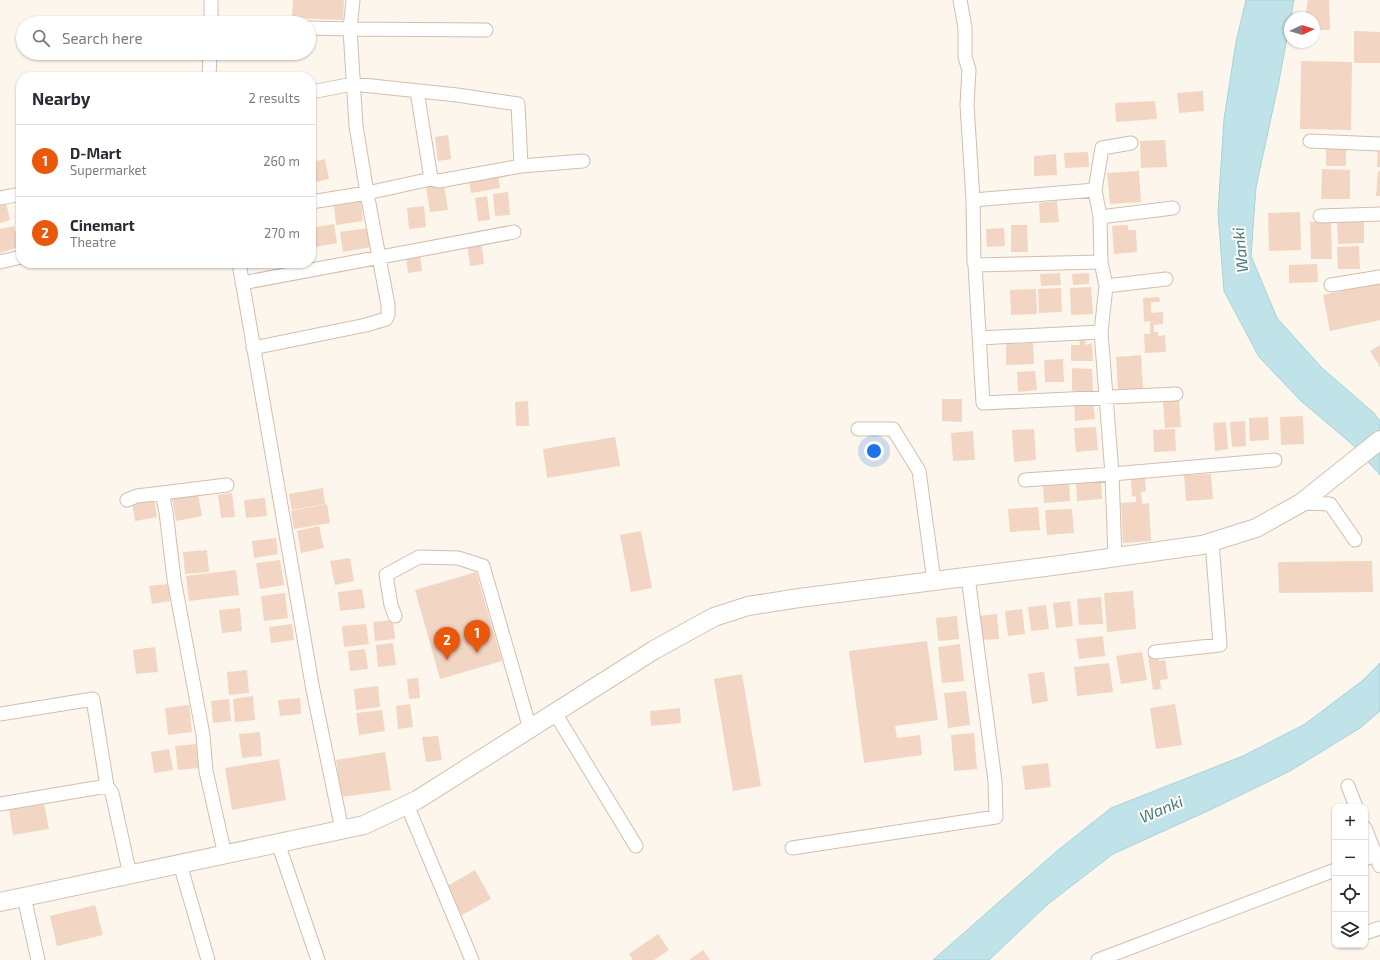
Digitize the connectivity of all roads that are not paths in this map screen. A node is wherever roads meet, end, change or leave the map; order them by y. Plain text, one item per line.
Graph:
1 (211, 0) edge
2 (353, 0) edge
3 (960, 0) edge
4 (211, 16) edge
5 (316, 28) edge
6 (350, 29) junction
7 (486, 30) dead end
8 (210, 60) edge
9 (209, 72) edge
10 (353, 84) junction
11 (316, 91) edge
12 (417, 91) junction
13 (1310, 141) dead end
14 (1132, 143) dead end
15 (1380, 144) edge
16 (583, 161) dead end
17 (521, 166) junction
18 (431, 179) junction
19 (1095, 190) junction
20 (367, 194) junction
21 (16, 195) edge
22 (0, 198) edge
23 (973, 200) junction
24 (316, 201) edge
25 (1173, 208) dead end
26 (1380, 214) edge
27 (1320, 216) dead end
28 (1100, 217) junction
29 (514, 232) dead end
30 (16, 258) edge
31 (379, 258) junction
32 (0, 262) edge
33 (1101, 262) junction
34 (976, 265) junction
35 (240, 268) edge
36 (1380, 277) edge
37 (1166, 279) dead end
38 (242, 283) junction
39 (1331, 285) dead end
40 (1106, 286) junction
41 (1101, 332) junction
42 (979, 338) junction
43 (253, 348) junction
44 (1176, 394) dead end
45 (1107, 398) junction
46 (858, 429) dead end
47 (1380, 440) edge
48 (1275, 460) dead end
49 (1112, 474) junction
50 (1025, 480) dead end
51 (227, 485) dead end
52 (162, 493) junction
53 (127, 500) dead end
54 (1301, 503) junction
55 (1355, 540) dead end
56 (1212, 542) junction
57 (1115, 557) junction
58 (968, 577) junction
59 (934, 581) junction
60 (395, 616) dead end
61 (1155, 652) dead end
62 (556, 713) junction
63 (0, 714) edge
64 (530, 729) junction
65 (107, 786) junction
66 (1348, 786) dead end
67 (0, 804) edge
68 (1355, 804) edge
69 (407, 805) junction
70 (342, 830) junction
71 (1368, 837) edge
72 (278, 843) junction
73 (636, 846) dead end
74 (792, 848) dead end
75 (225, 855) junction
76 (1375, 858) edge
77 (180, 864) junction
78 (1332, 871) edge
79 (130, 875) junction
80 (24, 897) junction
81 (0, 902) edge
82 (1380, 928) edge
83 (1368, 932) edge
84 (38, 960) edge
85 (208, 960) edge
86 (318, 960) edge
87 (472, 960) edge
88 (1098, 960) edge

1 - 4 street
2 - 6 street
3 - 23 street
5 - 6 street
6 - 7 street
6 - 10 street
8 - 9 street
10 - 11 street
10 - 12 street
10 - 20 street
12 - 17 street
12 - 18 street
13 - 15 street
14 - 19 street
16 - 17 street
17 - 18 street
18 - 20 street
19 - 23 street
19 - 28 street
20 - 24 street
20 - 31 street
21 - 22 street
23 - 34 street
25 - 28 street
26 - 27 street
28 - 33 street
29 - 31 street
30 - 32 street
31 - 38 street
31 - 43 street
33 - 34 street
33 - 40 street
34 - 42 street
35 - 38 street
36 - 39 street
37 - 40 street
38 - 43 street
40 - 41 street
41 - 42 street
41 - 45 street
42 - 45 street
43 - 70 street
44 - 45 street
45 - 49 street
46 - 59 street
47 - 54 street
48 - 49 street
49 - 50 street
49 - 57 street
51 - 52 street
52 - 53 street
52 - 75 street
54 - 55 street
54 - 56 street
56 - 57 street
56 - 61 street
57 - 58 street
58 - 59 street
58 - 74 street
59 - 62 street
60 - 64 street
62 - 64 street
62 - 73 street
63 - 65 street
64 - 69 street
65 - 67 street
65 - 79 street
66 - 68 street
69 - 70 street
69 - 87 street
70 - 72 street
71 - 76 street
72 - 75 street
72 - 86 street
75 - 77 street
77 - 79 street
77 - 85 street
78 - 88 street
79 - 80 street
80 - 81 street
80 - 84 street
82 - 83 street

